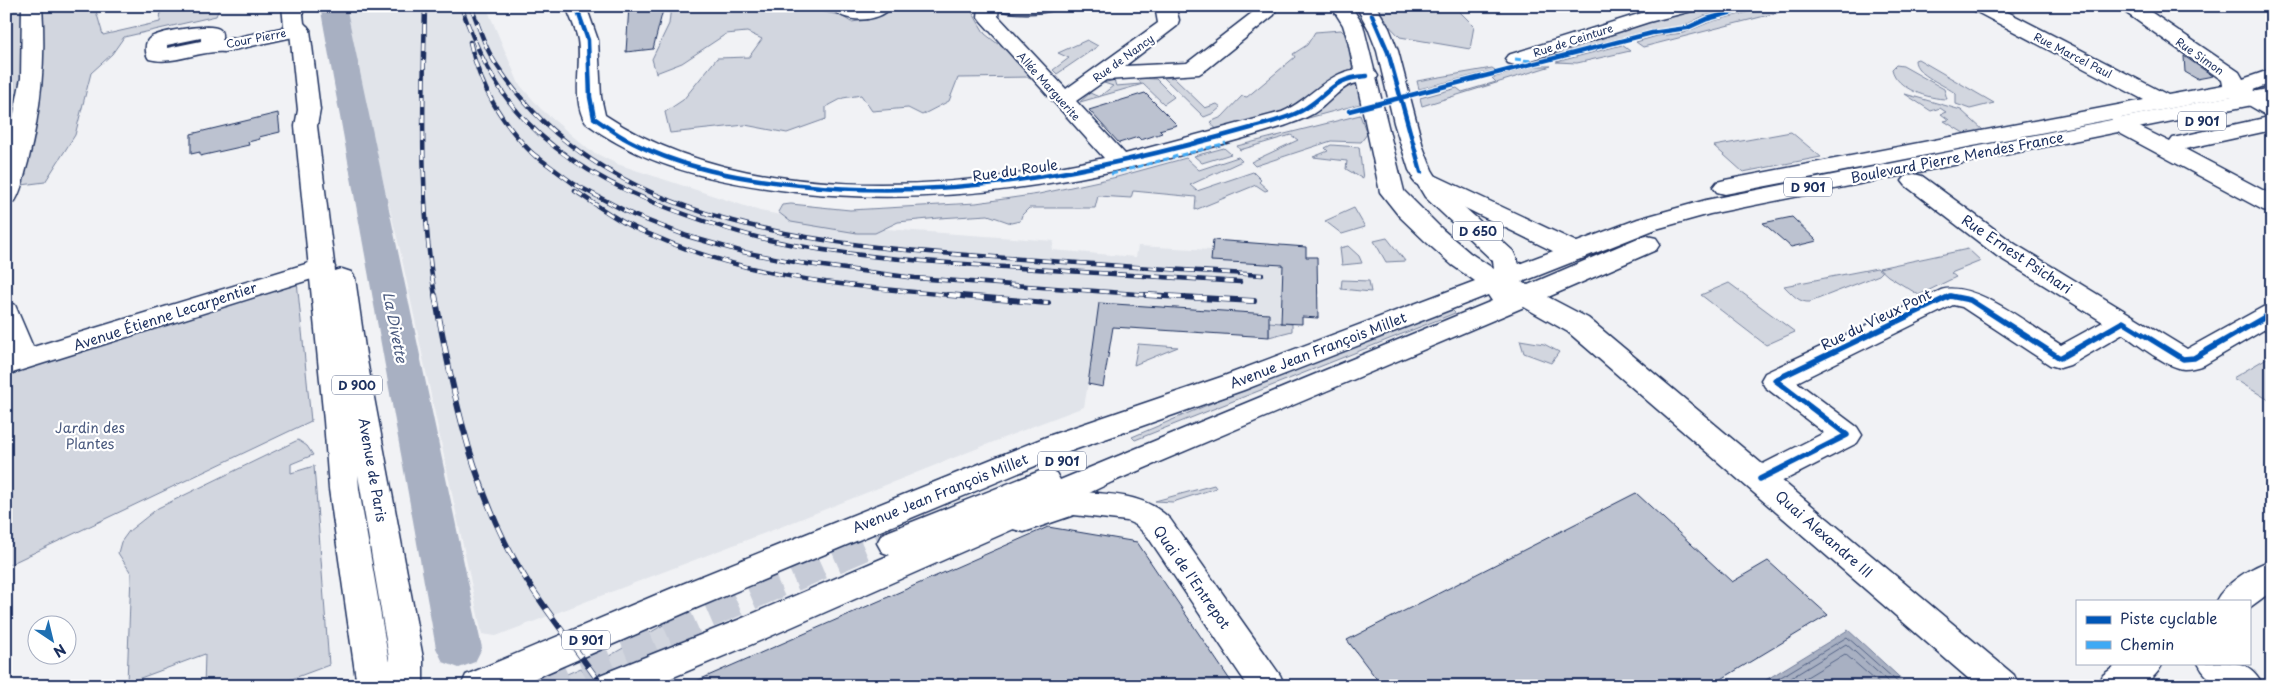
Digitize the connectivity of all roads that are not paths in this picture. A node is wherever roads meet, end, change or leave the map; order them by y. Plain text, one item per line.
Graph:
1 (32, 6) edge
2 (292, 6) edge
3 (306, 6) edge
4 (576, 6) edge
5 (840, 6) edge
6 (882, 6) edge
7 (988, 6) edge
8 (1006, 6) edge
9 (1047, 6) edge
10 (1165, 6) edge
11 (1267, 6) edge
12 (1341, 6) edge
13 (1366, 6) edge
14 (1624, 6) edge
15 (1688, 6) edge
16 (1980, 6) edge
17 (2129, 6) edge
18 (1642, 18) junction
19 (300, 30) junction
20 (211, 45) dead end
21 (1515, 59) dead end
22 (1100, 74) junction
23 (2272, 75) edge
24 (1367, 76) junction
25 (1061, 99) junction
26 (2166, 103) junction
27 (2263, 104) edge
28 (308, 110) junction
29 (2120, 125) junction
30 (2181, 143) dead end
31 (1120, 162) junction
32 (1424, 179) junction
33 (1914, 181) junction
34 (1725, 187) dead end
35 (6, 196) edge
36 (2272, 205) edge
37 (1576, 252) junction
38 (1464, 260) junction
39 (322, 267) junction
40 (1504, 278) junction
41 (1524, 296) junction
42 (1464, 303) junction
43 (6, 311) edge
44 (2272, 313) edge
45 (2123, 322) junction
46 (15, 362) edge
47 (1234, 383) junction
48 (1101, 474) junction
49 (1760, 479) junction
50 (1005, 519) junction
51 (2272, 573) edge
52 (682, 599) junction
53 (2234, 600) edge
54 (2145, 664) edge
55 (2217, 664) edge
56 (484, 683) edge
57 (2002, 685) edge
58 (375, 686) edge
59 (405, 686) edge
60 (525, 686) edge
61 (612, 686) edge
62 (1268, 686) edge
63 (2115, 686) edge
64 (2246, 686) edge

1 - 35 main road
2 - 19 main road, Avenue de Paris / D 900
3 - 19 main road, Avenue de Paris / D 900
4 - 31 main road, Rue du Roule
5 - 6 main road
7 - 25 main road, Allée Marguerite
8 - 9 main road
10 - 22 main road, Rue de Nancy
11 - 22 main road
12 - 24 main road, D 650
13 - 32 main road, D 650
14 - 18 main road
15 - 18 main road, Rue de Ceinture
16 - 26 main road, Rue Marcel Paul
17 - 27 main road, Rue Simon
18 - 21 main road, Rue de Ceinture
19 - 20 main road, Cour Pierre
19 - 28 main road, Avenue de Paris / D 900
22 - 25 main road, Rue de Nancy
23 - 27 main road, Boulevard Pierre Mendes France
24 - 31 main road, Rue du Roule
24 - 38 main road, D 650
25 - 31 main road, Allée Marguerite
26 - 27 main road, Boulevard Pierre Mendes France
26 - 29 main road, Boulevard Pierre Mendes France
27 - 29 main road, Boulevard Pierre Mendes France / D 901
27 - 30 main road
28 - 39 main road, Avenue de Paris / D 900
28 - 59 main road, Avenue de Paris / D 900
29 - 33 main road, Boulevard Pierre Mendes France / D 901
29 - 34 main road, Boulevard Pierre Mendes France
29 - 36 main road
29 - 37 main road, Boulevard Pierre Mendes France / D 901
32 - 37 main road
32 - 40 main road, D 650
33 - 41 main road, Boulevard Pierre Mendes France / D 901
33 - 45 main road, Rue Ernest Psichari
37 - 40 main road, Boulevard Pierre Mendes France / D 901
38 - 40 main road, D 650
38 - 42 main road, D 650
39 - 46 main road, Avenue Étienne Lecarpentier
39 - 58 main road, Avenue de Paris / D 900
40 - 41 main road, D 650
40 - 42 main road
41 - 42 main road, Avenue Jean François Millet / D 901
41 - 49 main road, Quai Alexandre III
42 - 47 main road, Avenue Jean François Millet / D 901
42 - 48 main road, Avenue Jean François Millet / D 901
43 - 46 main road
44 - 45 main road
45 - 49 main road, Rue du Vieux Pont
47 - 48 main road, D 901
47 - 52 main road, Avenue Jean François Millet / D 901
48 - 50 main road, Avenue Jean François Millet / D 901
49 - 57 main road, Quai Alexandre III
50 - 61 main road, Avenue Jean François Millet / D 901
50 - 62 main road, Quai de l'Entrepot
51 - 53 main road
52 - 56 main road, Avenue Jean François Millet / D 901
52 - 60 main road
54 - 63 main road
55 - 64 main road

